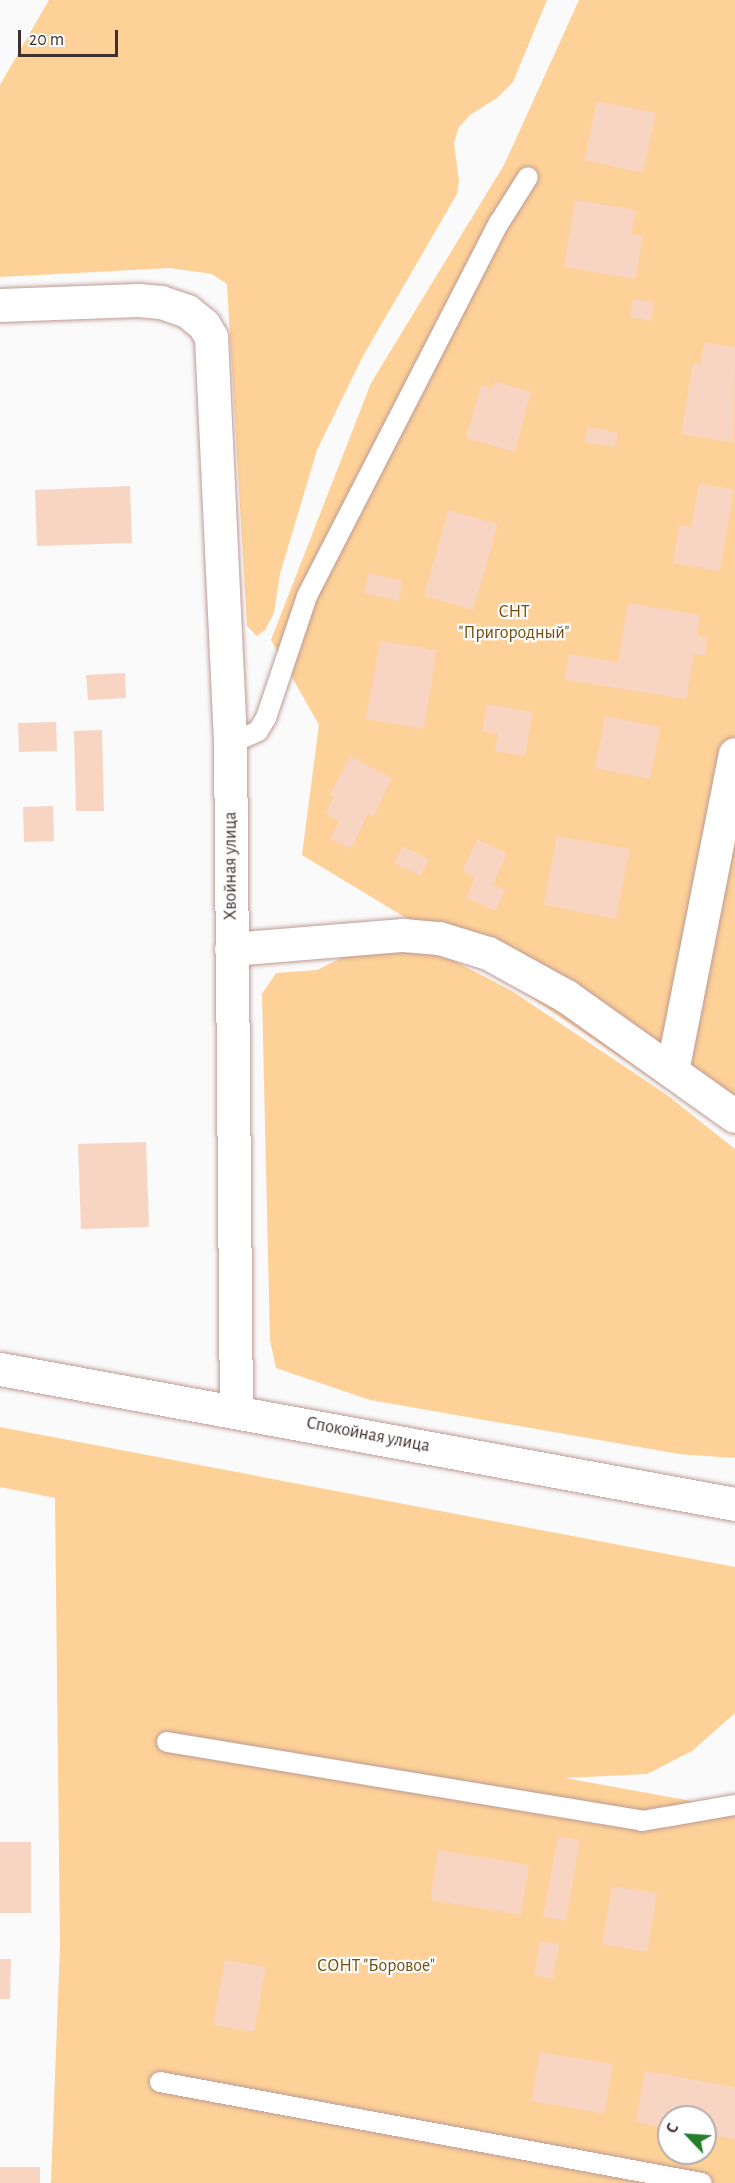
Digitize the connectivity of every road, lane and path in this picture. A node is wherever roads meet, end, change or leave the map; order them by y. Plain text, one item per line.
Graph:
1 (528, 177) dead end
2 (0, 305) edge
3 (230, 740) junction
4 (735, 754) edge
5 (231, 950) junction
6 (672, 1071) junction
7 (735, 1116) edge
8 (0, 1369) edge
9 (236, 1411) junction
10 (735, 1504) edge
11 (167, 1742) dead end
12 (735, 1805) edge
13 (160, 2082) dead end
14 (702, 2183) edge

1 - 3 lane
2 - 3 street, Хвойная улица
3 - 5 street, Хвойная улица
4 - 6 street
5 - 6 street
5 - 9 street, Хвойная улица
6 - 7 street
8 - 9 street, Спокойная улица
9 - 10 street, Спокойная улица
11 - 12 lane
13 - 14 lane

